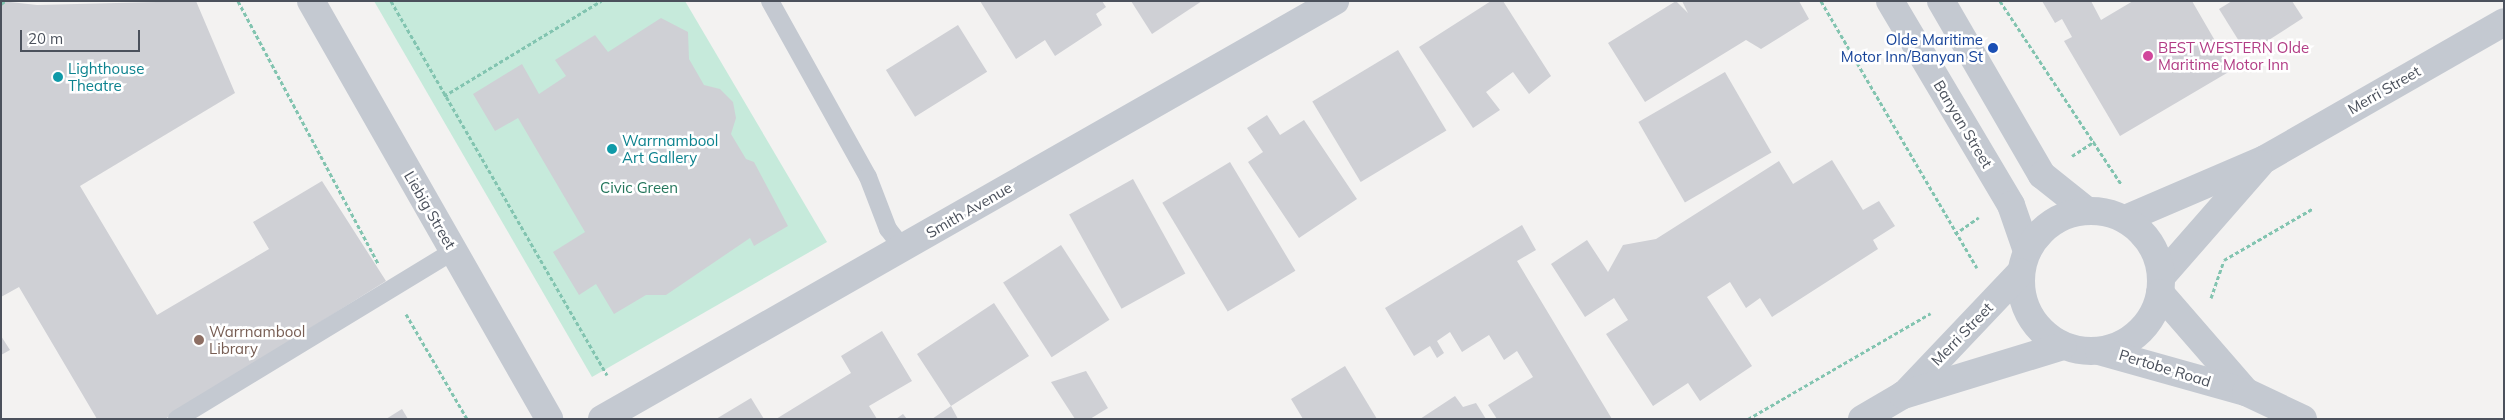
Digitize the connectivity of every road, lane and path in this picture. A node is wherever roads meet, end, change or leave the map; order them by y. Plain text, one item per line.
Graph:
1 (6, 1) edge
2 (238, 1) edge
3 (311, 1) edge
4 (391, 1) edge
5 (601, 1) edge
6 (770, 1) edge
7 (1336, 1) edge
8 (1821, 1) edge
9 (1890, 1) edge
10 (1941, 1) edge
11 (2000, 1) edge
12 (1, 4) edge
13 (2504, 22) edge
14 (444, 96) junction
15 (2265, 159) junction
16 (2124, 190) dead end
17 (2312, 209) dead end
18 (2086, 210) junction
19 (2125, 219) junction
20 (2204, 228) junction
21 (902, 248) junction
22 (453, 250) junction
23 (2023, 262) junction
24 (1982, 276) dead end
25 (2161, 285) junction
26 (391, 288) junction
27 (1934, 312) dead end
28 (2073, 349) junction
29 (2246, 392) junction
30 (1903, 395) junction
31 (614, 412) edge
32 (177, 419) edge
33 (467, 419) edge
34 (550, 419) edge
35 (1748, 419) edge
36 (1862, 419) edge
37 (2304, 419) edge

1 - 12 path
2 - 26 path
3 - 22 street, Liebig Street
4 - 14 path
5 - 14 path
6 - 21 lane
7 - 21 street, Smith Avenue
8 - 24 path
9 - 23 street, Banyan Street
10 - 18 street
11 - 16 path
13 - 15 street, Merri Street
14 - 31 path
15 - 19 street, Merri Street
15 - 20 street, Merri Street
17 - 20 path
18 - 19 street
18 - 23 street
19 - 25 street
20 - 25 street, Merri Street
21 - 31 street, Smith Avenue
22 - 26 lane
22 - 34 street, Liebig Street
23 - 28 street
23 - 30 street, Merri Street
25 - 28 street
25 - 29 street, Pertobe Road
26 - 32 lane
26 - 33 path
27 - 35 path
28 - 29 street, Pertobe Road
28 - 30 street, Merri Street
29 - 37 street, Pertobe Road
30 - 36 street, Merri Street

